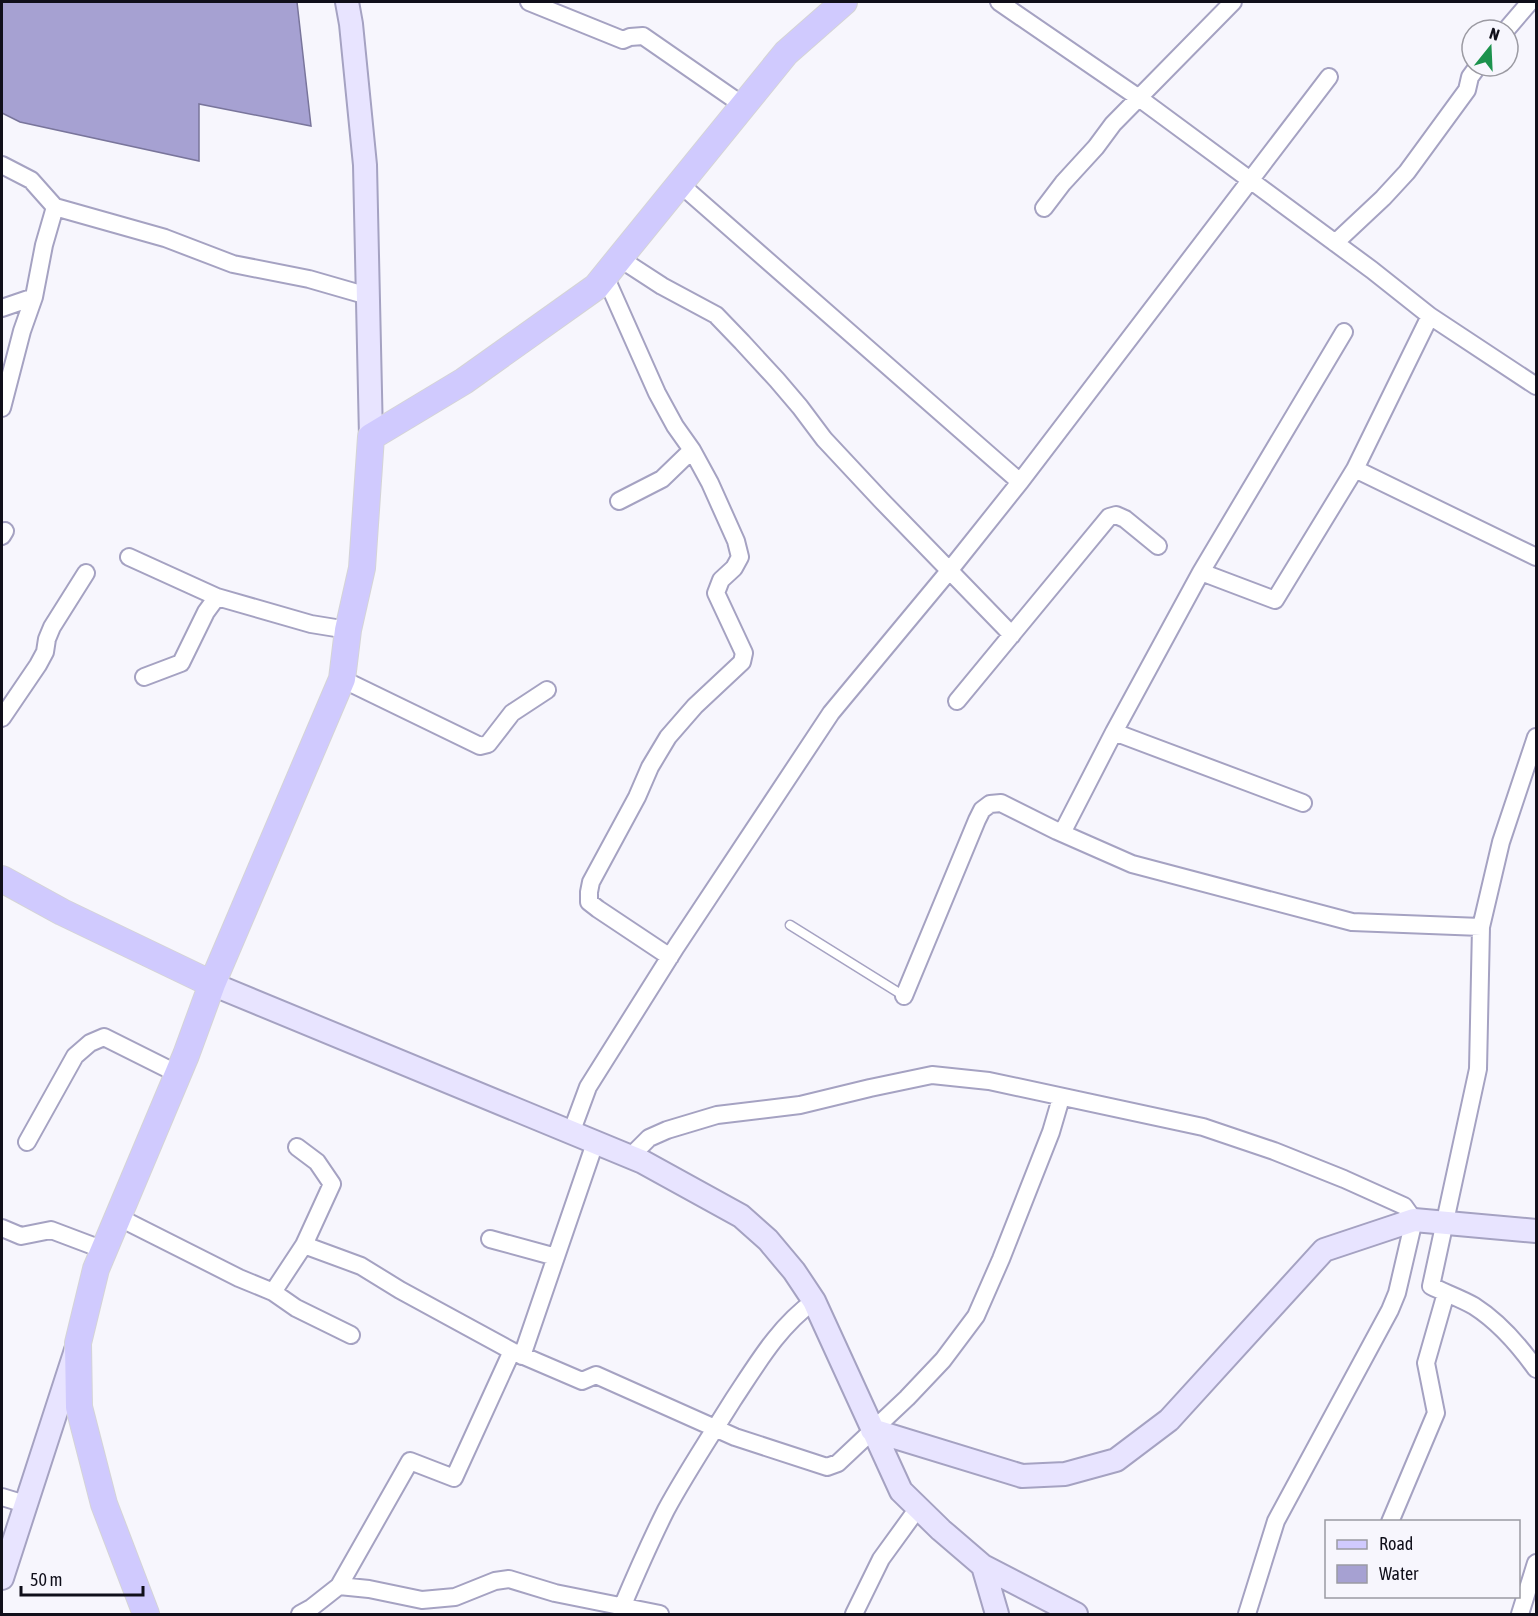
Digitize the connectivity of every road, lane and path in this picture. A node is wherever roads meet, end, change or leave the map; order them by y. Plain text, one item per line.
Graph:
1 (347, 2) edge
2 (529, 2) edge
3 (844, 2) edge
4 (999, 2) edge
5 (1233, 2) edge
6 (1530, 2) edge
7 (1516, 18) edge
8 (1329, 77) dead end
9 (1470, 78) edge
10 (1139, 98) junction
11 (744, 106) junction
12 (2, 165) edge
13 (1250, 180) junction
14 (680, 184) junction
15 (55, 207) junction
16 (1044, 208) dead end
17 (1335, 243) junction
18 (612, 267) junction
19 (368, 296) junction
20 (34, 297) junction
21 (2, 308) edge
22 (1430, 316) junction
23 (1344, 332) dead end
24 (1536, 386) edge
25 (2, 408) edge
26 (371, 437) junction
27 (692, 450) junction
28 (1355, 469) junction
29 (1020, 482) junction
30 (619, 501) dead end
31 (1158, 546) dead end
32 (129, 556) dead end
33 (1536, 557) edge
34 (949, 571) junction
35 (1201, 572) junction
36 (86, 573) dead end
37 (217, 597) junction
38 (348, 630) junction
39 (1012, 635) junction
40 (144, 677) dead end
41 (342, 679) junction
42 (547, 690) dead end
43 (957, 701) dead end
44 (2, 718) edge
45 (1114, 732) junction
46 (1536, 737) edge
47 (1303, 803) dead end
48 (1062, 833) junction
49 (2, 879) edge
50 (790, 925) dead end
51 (1481, 927) junction
52 (670, 957) junction
53 (212, 984) junction
54 (904, 996) joint
55 (178, 1074) junction
56 (1061, 1098) junction
57 (571, 1132) junction
58 (27, 1142) dead end
59 (595, 1143) junction
60 (297, 1147) dead end
61 (630, 1157) junction
62 (118, 1217) junction
63 (1414, 1220) junction
64 (1446, 1223) junction
65 (2, 1228) edge
66 (1536, 1231) edge
67 (490, 1239) dead end
68 (304, 1245) junction
69 (104, 1250) junction
70 (556, 1257) junction
71 (273, 1292) junction
72 (1446, 1293) junction
73 (814, 1301) junction
74 (351, 1335) dead end
75 (78, 1343) junction
76 (517, 1353) junction
77 (1536, 1370) edge
78 (716, 1427) junction
79 (872, 1430) junction
80 (2, 1497) edge
81 (25, 1504) junction
82 (918, 1508) junction
83 (1390, 1520) edge
84 (1536, 1563) edge
85 (983, 1566) junction
86 (2, 1578) edge
87 (339, 1586) junction
88 (422, 1600) junction
89 (622, 1607) junction
90 (146, 1614) edge
91 (300, 1614) edge
92 (412, 1614) edge
93 (660, 1614) edge
94 (854, 1614) edge
95 (997, 1614) edge
96 (1076, 1614) edge
97 (1247, 1614) edge
98 (1520, 1614) edge

1 - 19 main road
2 - 11 street
3 - 11 main road
4 - 10 street
5 - 10 street
6 - 7 street
8 - 13 street
9 - 17 street
10 - 13 street
10 - 16 street
11 - 14 main road
12 - 15 street
13 - 17 street
13 - 29 street
14 - 18 main road
14 - 29 street
15 - 19 street
15 - 20 street
17 - 22 street
18 - 26 main road
18 - 27 street
18 - 34 street
19 - 26 main road
20 - 21 street
20 - 25 street
22 - 24 street
22 - 28 street
23 - 35 street
26 - 38 main road
27 - 30 street
27 - 52 street
28 - 33 street
28 - 35 street
29 - 34 street
31 - 39 street
32 - 37 street
34 - 39 street
34 - 52 street
35 - 45 street
36 - 44 street
37 - 38 street
37 - 40 street
38 - 41 main road
39 - 43 street
41 - 42 street
41 - 53 main road
45 - 47 street
45 - 48 street
46 - 51 street
48 - 51 street
48 - 54 street
49 - 53 main road
50 - 54 lane
51 - 64 street
52 - 57 street
53 - 55 main road
53 - 57 main road
55 - 58 street
55 - 62 main road
56 - 61 street
56 - 63 street
56 - 79 street
57 - 59 main road
59 - 61 main road
59 - 70 street
60 - 68 street
61 - 73 main road
62 - 69 main road
62 - 71 street
63 - 64 main road
63 - 79 main road
63 - 97 street
64 - 66 main road
64 - 72 street
65 - 69 street
67 - 70 street
68 - 71 street
68 - 76 street
69 - 75 main road
70 - 76 street
71 - 74 street
72 - 77 street
72 - 83 street
73 - 78 street
73 - 79 main road
75 - 81 main road
75 - 90 main road
76 - 78 street
76 - 87 street
78 - 79 street
78 - 89 street
79 - 82 main road
80 - 81 street
81 - 86 main road
82 - 85 main road
82 - 94 street
84 - 98 street
85 - 95 main road
85 - 96 main road
87 - 88 street
87 - 91 street
88 - 89 street
88 - 92 street
89 - 93 street

